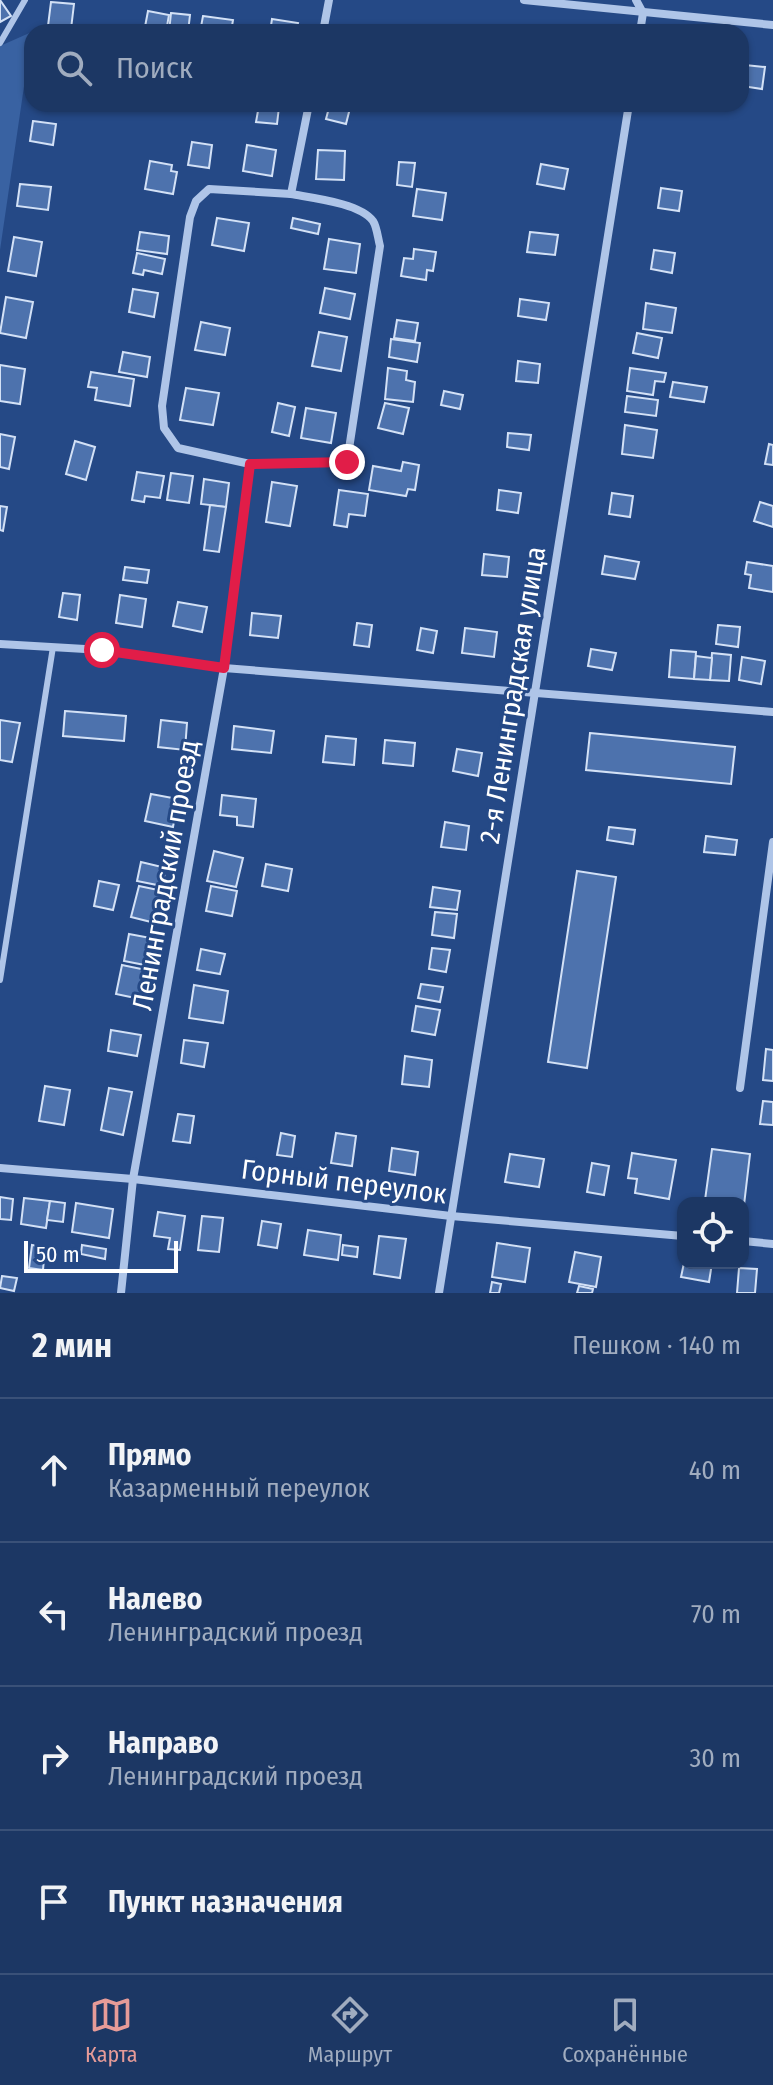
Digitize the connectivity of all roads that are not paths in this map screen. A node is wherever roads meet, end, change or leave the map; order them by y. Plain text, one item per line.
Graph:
1 (25, 0) edge
2 (329, 0) edge
3 (524, 0) edge
4 (636, 0) edge
5 (643, 13) junction
6 (324, 24) edge
7 (641, 24) edge
8 (773, 25) edge
9 (0, 43) edge
10 (307, 112) edge
11 (628, 112) edge
12 (291, 194) junction
13 (250, 464) junction
14 (0, 644) edge
15 (53, 647) junction
16 (224, 668) junction
17 (534, 691) junction
18 (773, 712) edge
19 (773, 842) edge
20 (0, 980) edge
21 (740, 1088) dead end
22 (0, 1168) edge
23 (133, 1179) junction
24 (451, 1216) junction
25 (677, 1235) edge
26 (749, 1242) edge
27 (773, 1244) edge
28 (121, 1293) edge
29 (439, 1293) edge

1 - 9 lane
2 - 6 street
3 - 5 street
4 - 5 street
5 - 7 street
5 - 8 street
10 - 12 street
11 - 17 street, 2-я Ленинградская улица
12 - 13 street
12 - 13 street
13 - 16 street, Ленинградский проезд
14 - 15 street
15 - 16 street
15 - 20 lane
16 - 17 street
16 - 23 street, Ленинградский проезд
17 - 18 street
17 - 24 street, 2-я Ленинградская улица
19 - 21 street
22 - 23 street, Горный переулок
23 - 24 street, Горный переулок
23 - 28 street, Ленинградский проезд
24 - 25 street, Горный переулок
24 - 29 street, 2-я Ленинградская улица
26 - 27 street

